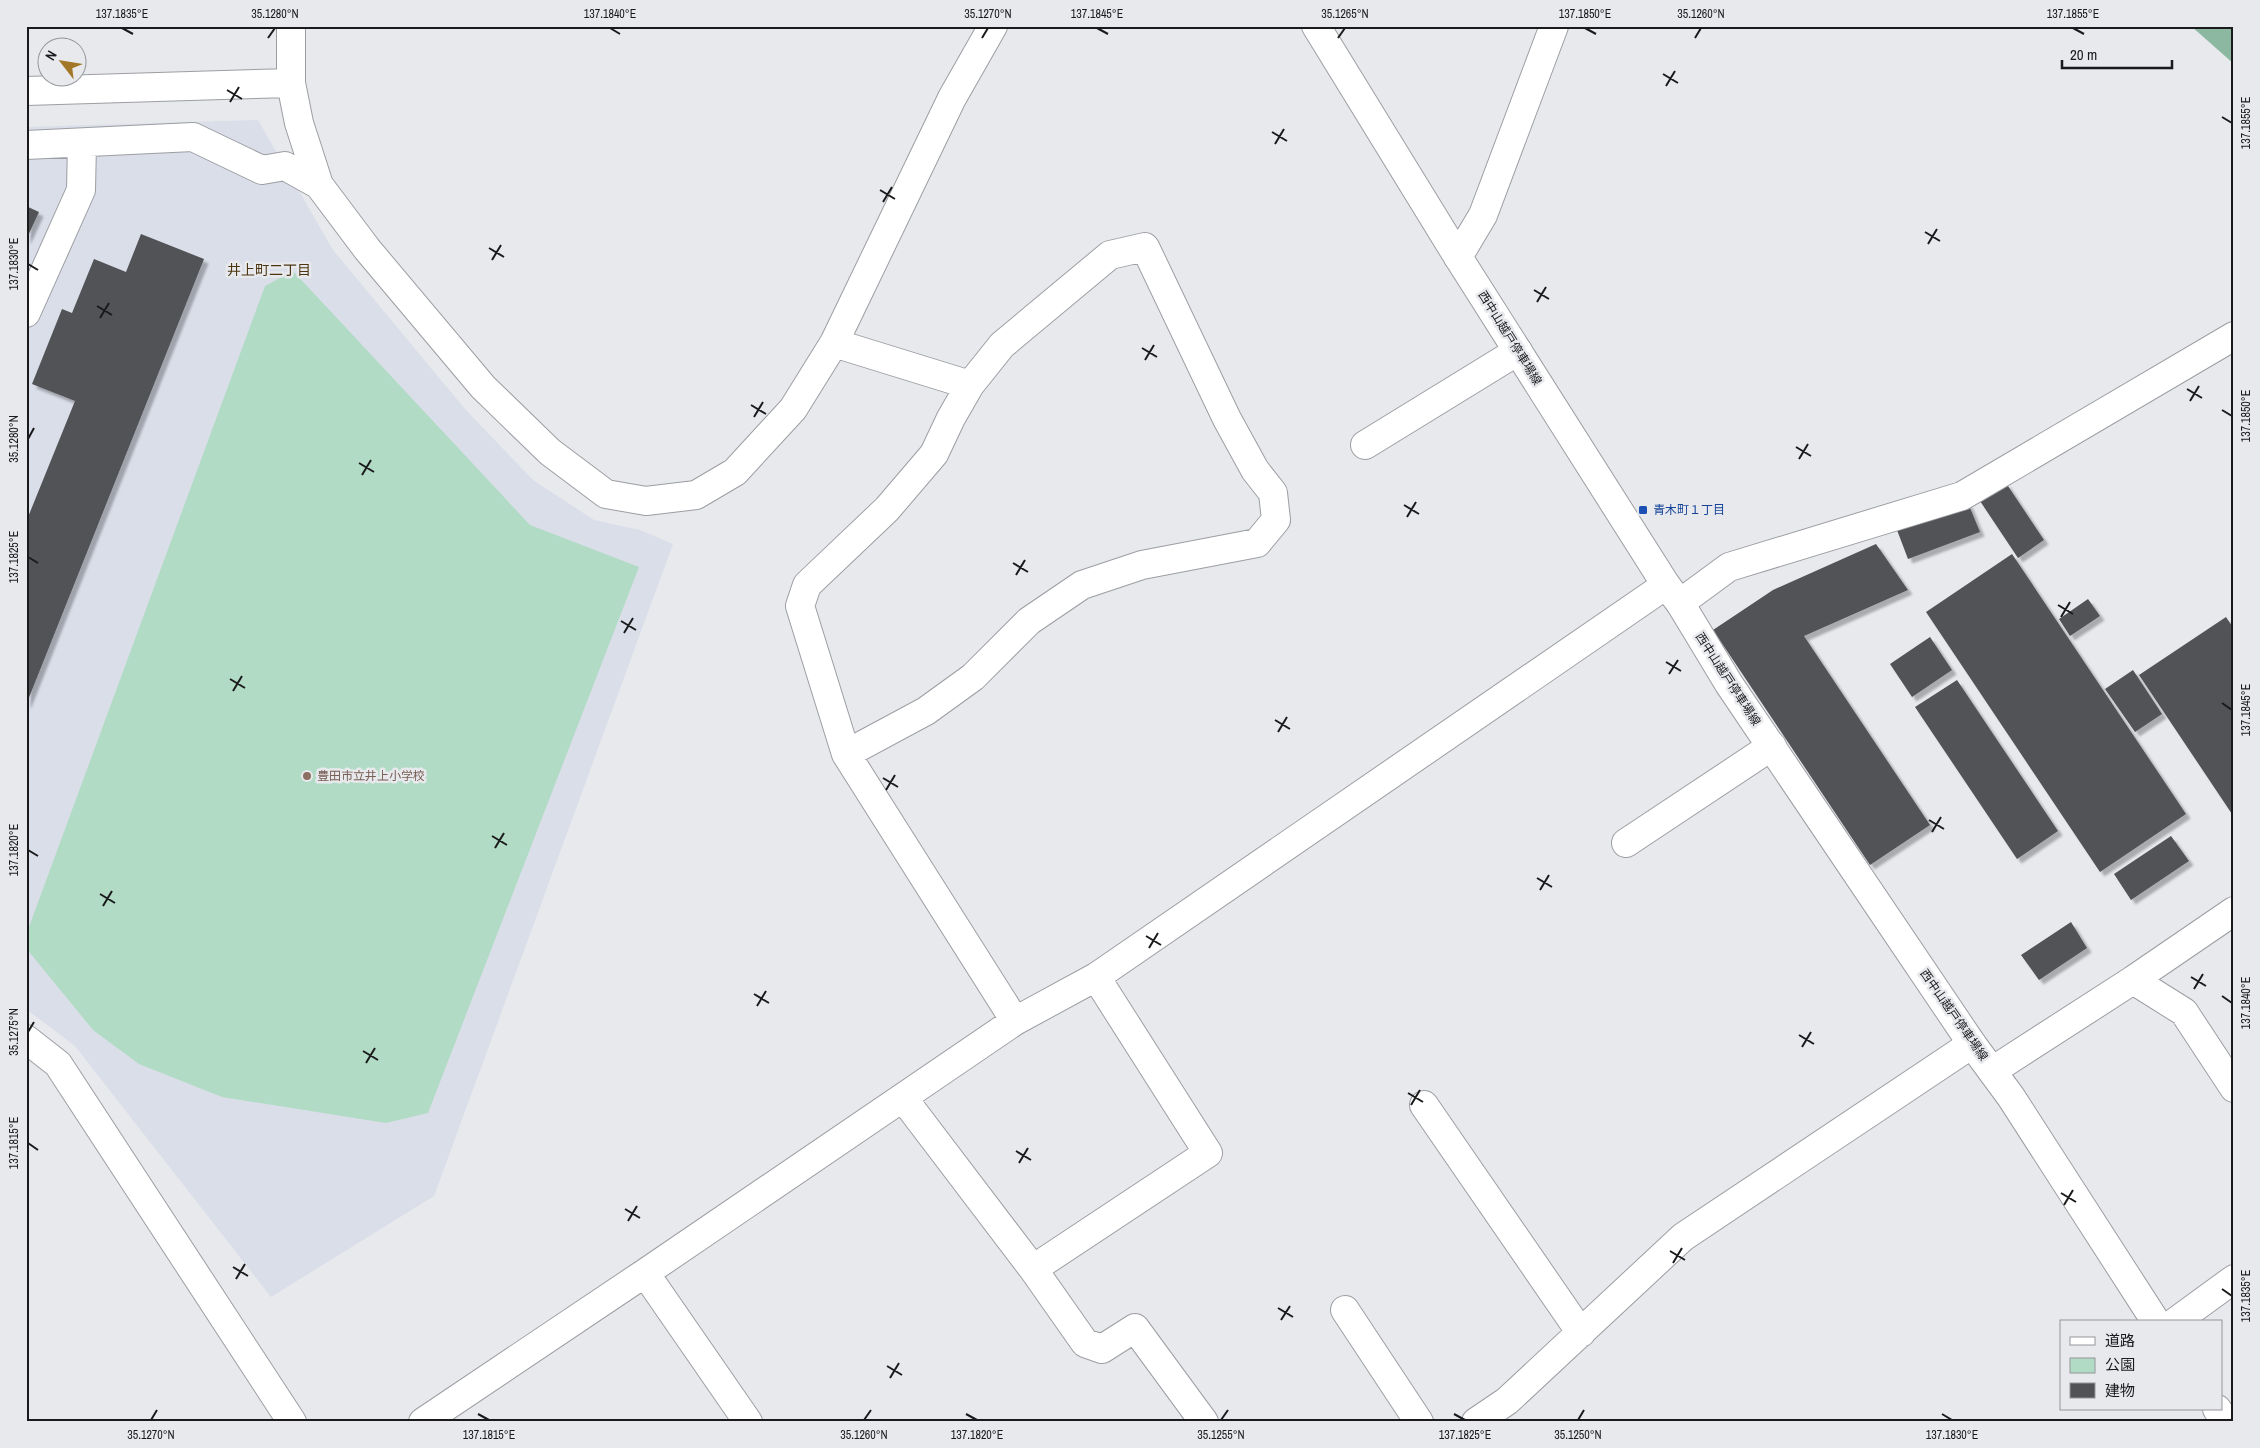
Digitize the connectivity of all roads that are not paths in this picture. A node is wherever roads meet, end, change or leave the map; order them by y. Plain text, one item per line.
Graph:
1 (291, 26) edge
2 (994, 26) edge
3 (1316, 26) edge
4 (1554, 26) edge
5 (291, 83) junction
6 (26, 91) edge
7 (82, 143) junction
8 (26, 145) edge
9 (319, 186) junction
10 (1458, 257) junction
11 (26, 313) edge
12 (2234, 336) edge
13 (834, 343) junction
14 (1518, 351) junction
15 (970, 385) junction
16 (1366, 445) dead end
17 (1673, 594) junction
18 (1772, 746) junction
19 (846, 754) junction
20 (1626, 843) dead end
21 (2234, 911) edge
22 (1096, 977) junction
23 (2133, 980) junction
24 (1015, 1021) junction
25 (26, 1039) edge
26 (1972, 1044) junction
27 (1992, 1071) junction
28 (2234, 1088) edge
29 (903, 1098) junction
30 (1424, 1105) dead end
31 (1033, 1269) junction
32 (645, 1273) junction
33 (2234, 1279) edge
34 (1345, 1310) dead end
35 (2155, 1320) edge
36 (2178, 1320) edge
37 (1581, 1333) junction
38 (2218, 1410) edge
39 (292, 1422) edge
40 (423, 1422) edge
41 (748, 1422) edge
42 (1204, 1422) edge
43 (1418, 1422) edge
44 (1476, 1422) edge
45 (2226, 1422) edge

1 - 5 street
2 - 13 street
3 - 10 street, 西中山越戸停車場線
4 - 10 street
5 - 6 street
5 - 9 street
7 - 8 street
7 - 9 street
7 - 11 street
9 - 13 street
10 - 14 street, 西中山越戸停車場線
12 - 17 street
13 - 15 street
14 - 16 street
14 - 17 street, 西中山越戸停車場線
15 - 19 street
15 - 19 street
17 - 18 street, 西中山越戸停車場線
17 - 22 street
18 - 20 street
18 - 26 street, 西中山越戸停車場線
19 - 24 street
21 - 23 street
22 - 24 street
22 - 31 street
23 - 27 street
23 - 28 street
24 - 29 street
25 - 39 street
26 - 27 street, 西中山越戸停車場線
26 - 37 street
27 - 35 street, 西中山越戸停車場線
29 - 31 street
29 - 32 street
30 - 37 street
31 - 42 street
32 - 40 street
32 - 41 street
33 - 36 street
34 - 43 street
37 - 44 street
38 - 45 street

